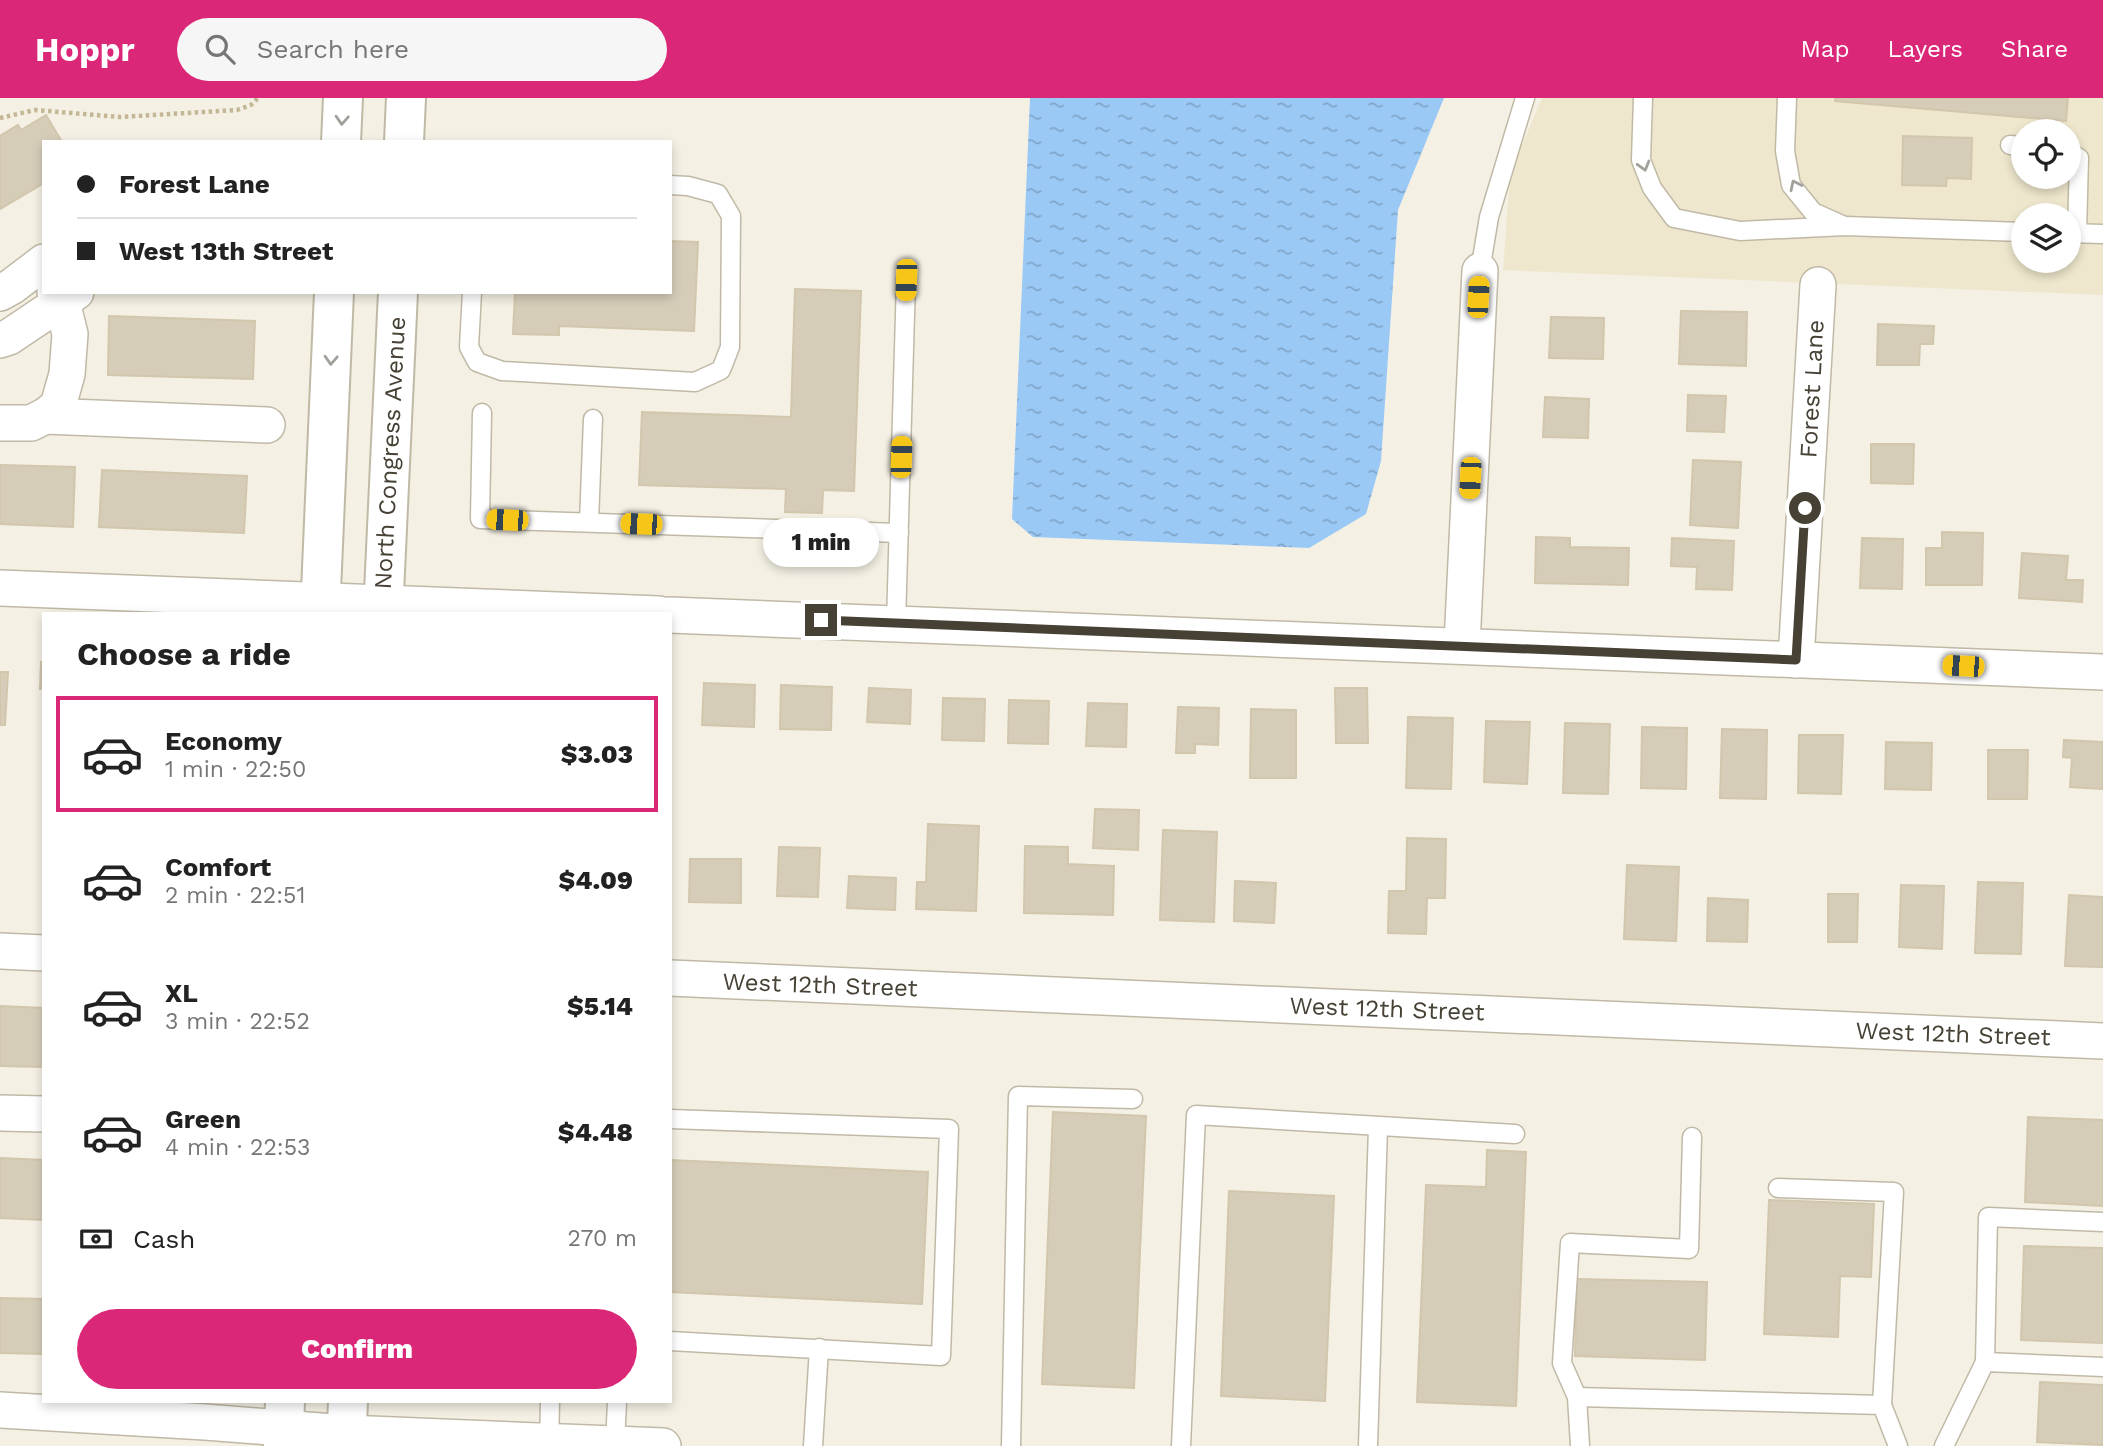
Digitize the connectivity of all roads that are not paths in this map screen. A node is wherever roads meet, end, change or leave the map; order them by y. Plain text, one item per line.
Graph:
1 (343, 98) edge
2 (406, 98) edge
3 (1525, 98) edge
4 (1643, 98) edge
5 (1787, 98) edge
6 (341, 140) edge
7 (404, 140) edge
8 (672, 185) edge
9 (1845, 226) junction
10 (2011, 232) edge
11 (2081, 233) edge
12 (2103, 234) edge
13 (1480, 271) joint
14 (906, 280) dead end
15 (42, 284) edge
16 (1818, 285) dead end
17 (0, 293) edge
18 (43, 294) edge
19 (57, 294) edge
20 (334, 294) edge
21 (398, 294) edge
22 (472, 294) edge
23 (0, 340) edge
24 (482, 413) dead end
25 (45, 416) junction
26 (593, 419) dead end
27 (0, 423) edge
28 (267, 425) dead end
29 (589, 522) junction
30 (899, 533) junction
31 (0, 588) edge
32 (320, 608) edge
33 (383, 609) edge
34 (549, 612) edge
35 (672, 615) edge
36 (896, 623) junction
37 (1462, 645) junction
38 (1796, 660) junction
39 (2103, 672) edge
40 (0, 951) edge
41 (42, 953) edge
42 (672, 978) edge
43 (2103, 1041) edge
44 (1133, 1099) dead end
45 (0, 1113) edge
46 (42, 1114) edge
47 (672, 1119) edge
48 (1378, 1127) junction
49 (1515, 1134) dead end
50 (1692, 1137) dead end
51 (1778, 1188) dead end
52 (2103, 1222) edge
53 (672, 1341) edge
54 (819, 1348) junction
55 (1985, 1362) junction
56 (2103, 1367) edge
57 (1577, 1397) junction
58 (550, 1403) edge
59 (617, 1403) edge
60 (1882, 1405) junction
61 (0, 1410) edge
62 (284, 1426) edge
63 (347, 1427) edge
64 (549, 1444) edge
65 (623, 1445) edge
66 (663, 1446) edge
67 (813, 1446) edge
68 (1012, 1446) edge
69 (1181, 1446) edge
70 (1368, 1446) edge
71 (1580, 1446) edge
72 (1898, 1446) edge
73 (1944, 1446) edge

1 -> 6 street
2 - 7 street
3 - 13 lane
4 -> 9 lane
9 -> 5 lane
8 - 22 lane
9 - 10 lane
11 - 12 lane
13 - 37 street
14 - 30 lane
15 - 17 street
16 - 38 street, Forest Lane
18 - 23 street
19 - 25 street
20 -> 32 street
21 - 33 street, North Congress Avenue
24 - 29 lane
25 - 27 street
25 - 28 street
26 - 29 lane
29 - 30 lane
30 - 36 lane
31 - 32 street
32 - 33 street
33 - 34 street
35 - 36 street
36 - 37 street
37 - 38 street
38 - 39 street
40 - 41 street
42 - 43 street, West 12th Street
44 - 68 lane
45 - 46 street
47 - 54 lane
48 - 49 lane
48 - 69 lane
48 - 70 lane
50 - 57 lane
51 - 60 lane
52 - 55 lane
53 - 54 lane
54 - 67 lane
55 - 56 lane
55 - 73 lane
57 - 60 lane
57 - 71 lane
58 - 64 lane
59 - 65 lane
60 - 72 lane
61 - 62 street
62 - 63 street
63 - 64 street
64 - 65 street
65 - 66 street

